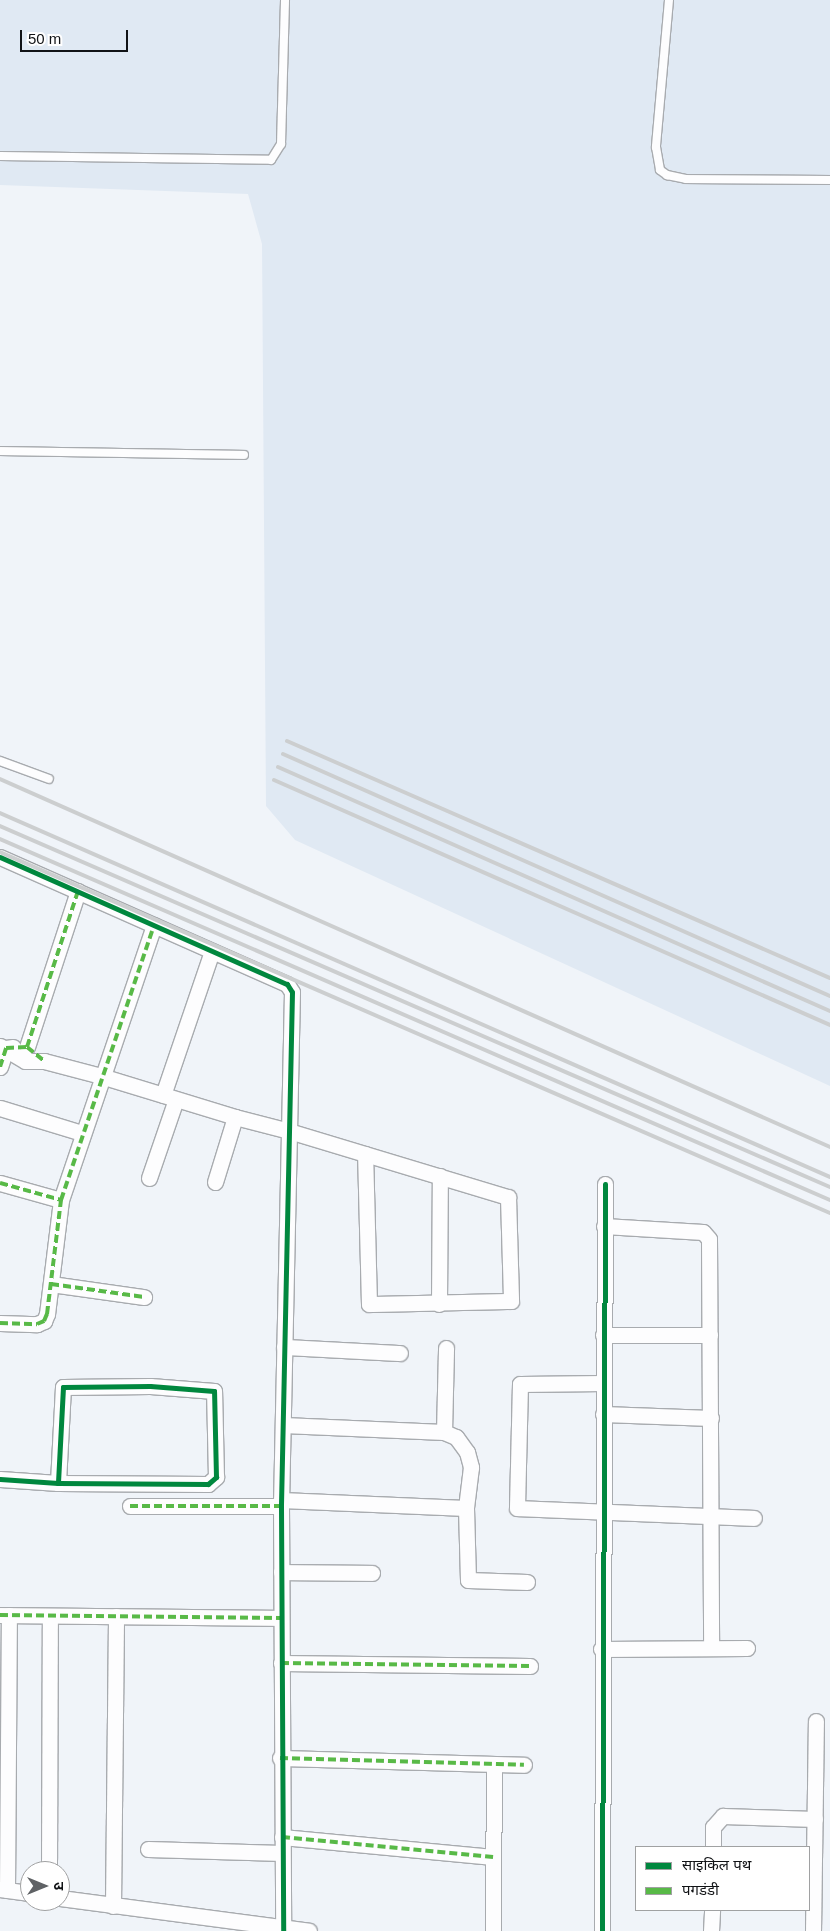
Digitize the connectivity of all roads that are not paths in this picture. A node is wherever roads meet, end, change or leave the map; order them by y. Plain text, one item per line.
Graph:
1 (286, 0) edge
2 (669, 0) edge
3 (0, 156) edge
4 (830, 180) edge
5 (0, 451) edge
6 (244, 455) dead end
7 (0, 761) edge
8 (49, 779) dead end
9 (0, 857) edge
10 (78, 891) junction
11 (154, 925) junction
12 (212, 951) junction
13 (3, 1047) edge
14 (27, 1047) junction
15 (44, 1061) junction
16 (0, 1067) edge
17 (101, 1076) junction
18 (170, 1097) junction
19 (0, 1108) edge
20 (235, 1117) junction
21 (289, 1131) junction
22 (82, 1133) junction
23 (365, 1154) junction
24 (440, 1176) junction
25 (149, 1178) dead end
26 (215, 1182) dead end
27 (0, 1183) edge
28 (605, 1184) dead end
29 (61, 1200) junction
30 (604, 1226) junction
31 (51, 1284) junction
32 (144, 1297) dead end
33 (439, 1304) junction
34 (0, 1323) edge
35 (603, 1334) junction
36 (710, 1335) junction
37 (284, 1347) junction
38 (446, 1348) dead end
39 (400, 1352) dead end
40 (603, 1383) junction
41 (602, 1414) junction
42 (711, 1418) junction
43 (283, 1424) junction
44 (444, 1432) junction
45 (0, 1479) edge
46 (58, 1483) junction
47 (281, 1503) junction
48 (130, 1506) dead end
49 (466, 1508) junction
50 (602, 1513) junction
51 (712, 1517) junction
52 (754, 1518) dead end
53 (281, 1572) junction
54 (372, 1573) dead end
55 (527, 1582) dead end
56 (4, 1615) edge
57 (50, 1616) junction
58 (116, 1616) junction
59 (281, 1618) junction
60 (711, 1648) junction
61 (747, 1648) dead end
62 (601, 1649) junction
63 (281, 1662) junction
64 (530, 1666) dead end
65 (4, 1670) edge
66 (816, 1720) dead end
67 (280, 1758) junction
68 (4, 1761) edge
69 (494, 1764) junction
70 (524, 1765) dead end
71 (815, 1819) junction
72 (282, 1845) junction
73 (712, 1846) edge
74 (148, 1849) dead end
75 (493, 1857) junction
76 (49, 1861) edge
77 (4, 1864) edge
78 (3, 1889) edge
79 (20, 1892) edge
80 (70, 1900) edge
81 (113, 1906) junction
82 (712, 1911) edge
83 (283, 1929) edge
84 (308, 1931) edge
85 (493, 1931) edge
86 (602, 1931) edge
87 (711, 1931) edge
88 (813, 1931) edge

1 - 3 lane
2 - 4 lane
5 - 6 lane
7 - 8 lane
9 - 10 street
10 - 11 street
10 - 14 street
11 - 12 street
11 - 17 street
12 - 18 street
12 - 21 street
13 - 14 street
13 - 15 street
13 - 16 street
14 - 15 street
15 - 17 street
17 - 18 street
17 - 22 street
18 - 20 street
18 - 25 street
19 - 22 street
20 - 21 street
20 - 26 street
21 - 23 street
21 - 37 street
22 - 29 street
23 - 24 street
23 - 33 street
24 - 33 street
24 - 33 street
27 - 29 street
28 - 30 street
29 - 31 street
30 - 35 street
30 - 36 street
31 - 32 street
31 - 34 street
35 - 36 street
35 - 40 street
36 - 42 street
37 - 39 street
37 - 43 street
38 - 44 street
40 - 41 street
40 - 50 street
41 - 42 street
41 - 50 street
42 - 51 street
43 - 44 street
43 - 47 street
44 - 49 street
45 - 46 street
46 - 46 street
47 - 48 street
47 - 49 street
47 - 53 street
49 - 55 street
50 - 51 street
50 - 62 street
51 - 52 street
51 - 60 street
53 - 54 street
53 - 59 street
56 - 57 street
56 - 65 street
57 - 58 street
57 - 76 street
58 - 59 street
58 - 81 street
59 - 63 street
60 - 61 street
60 - 62 street
62 - 86 street
63 - 64 street
63 - 67 street
65 - 68 street
66 - 71 street
67 - 69 street
67 - 72 street
68 - 77 street
69 - 70 street
69 - 75 street
71 - 73 street
71 - 88 street
72 - 74 street
72 - 75 street
72 - 83 street
75 - 85 street
77 - 78 street
78 - 79 street
80 - 81 street
81 - 83 street
82 - 87 street
83 - 84 street

